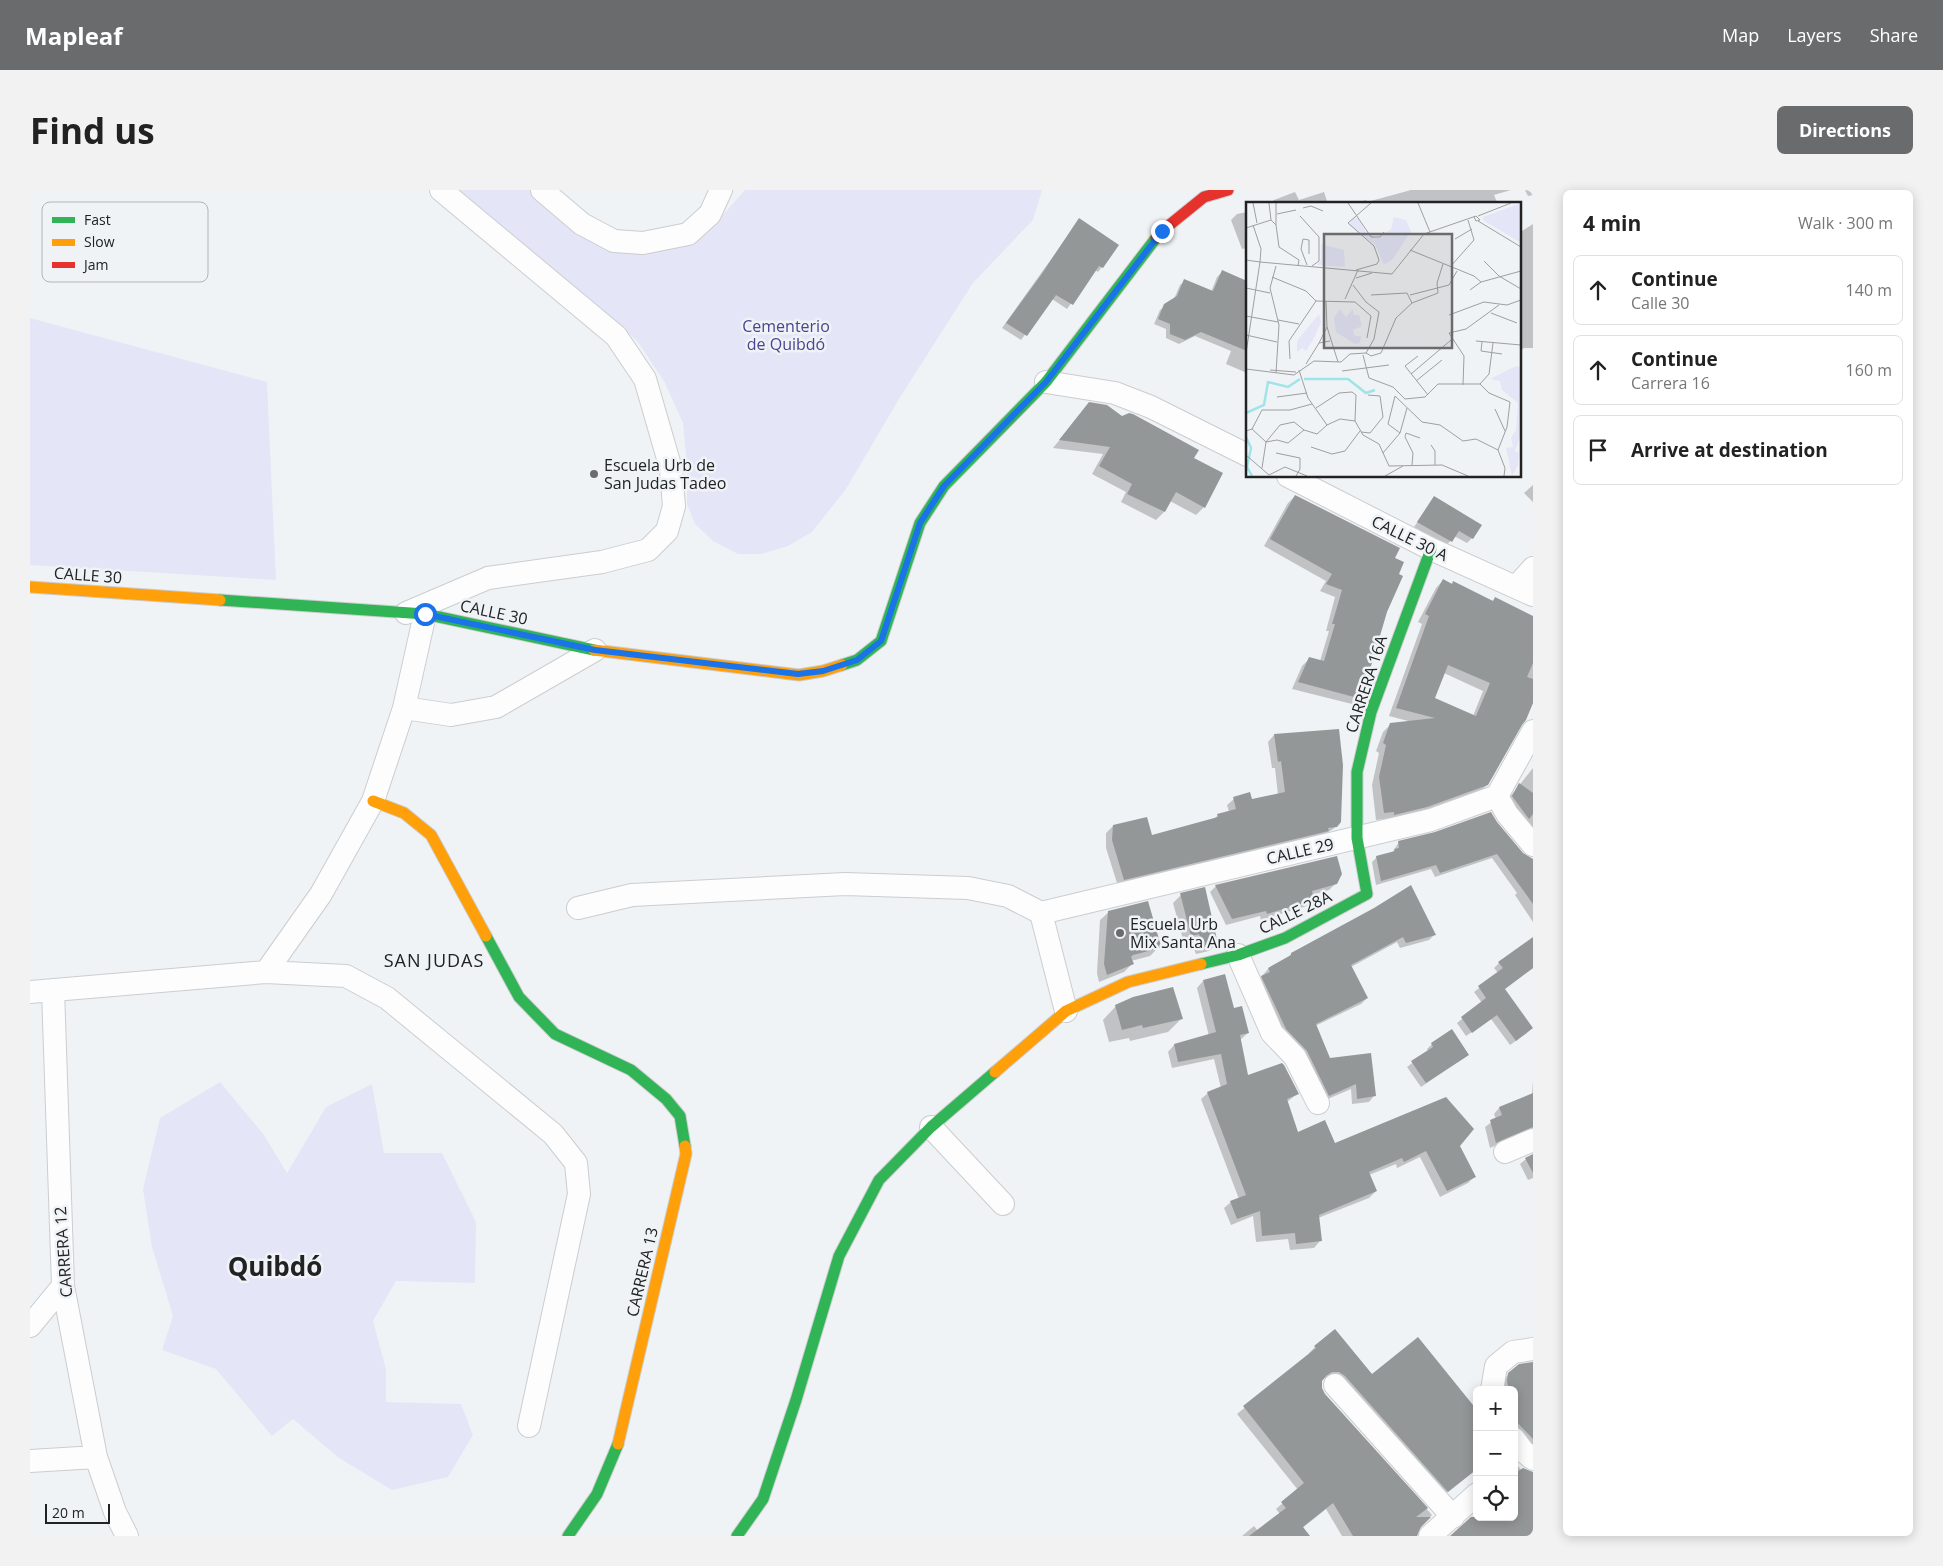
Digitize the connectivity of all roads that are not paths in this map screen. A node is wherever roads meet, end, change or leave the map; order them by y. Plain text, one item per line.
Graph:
1 (441, 190) edge
2 (542, 190) edge
3 (721, 190) edge
4 (1228, 190) edge
5 (1046, 382) junction
6 (1246, 454) edge
7 (1292, 478) edge
8 (1431, 549) junction
9 (1533, 568) edge
10 (30, 588) edge
11 (1524, 591) edge
12 (416, 613) junction
13 (595, 650) junction
14 (404, 708) junction
15 (1533, 731) edge
16 (1496, 796) junction
17 (373, 801) junction
18 (1357, 838) junction
19 (1533, 845) edge
20 (1367, 894) joint
21 (578, 908) dead end
22 (1041, 913) junction
23 (1238, 955) junction
24 (266, 972) junction
25 (53, 990) junction
26 (30, 992) edge
27 (1066, 1012) junction
28 (1318, 1103) dead end
29 (931, 1127) junction
30 (1533, 1140) edge
31 (1505, 1152) dead end
32 (1003, 1204) dead end
33 (63, 1286) junction
34 (30, 1326) edge
35 (1533, 1349) edge
36 (1335, 1385) dead end
37 (1493, 1386) edge
38 (529, 1426) dead end
39 (96, 1456) junction
40 (30, 1461) edge
41 (1473, 1498) edge
42 (1453, 1517) junction
43 (127, 1536) edge
44 (568, 1536) edge
45 (737, 1536) edge
46 (1430, 1536) edge

1 - 12 street
2 - 3 street
4 - 5 street
5 - 6 street
5 - 13 street, CALLE 30
7 - 8 street, CALLE 30 A
8 - 11 street, CALLE 30 A
8 - 18 street, CARRERA 16A
9 - 11 street
10 - 12 street, CALLE 30
12 - 13 street, CALLE 30
12 - 14 street
13 - 14 street
14 - 17 street
15 - 16 street
16 - 18 street, CALLE 29
16 - 19 street
17 - 24 street
17 - 44 street, CARRERA 13
18 - 20 street, CARRERA 16A
18 - 22 street, CALLE 29
20 - 23 street, CALLE 28A
21 - 22 street
22 - 27 street
23 - 27 street, CALLE 28A
23 - 28 street
24 - 25 street
24 - 38 street
25 - 26 street
25 - 33 street, CARRERA 12
27 - 29 street, CALLE 28A
29 - 32 street
29 - 45 street, CALLE 28A
30 - 31 street
33 - 34 street
33 - 39 street, CARRERA 12
35 - 37 street
36 - 42 street
39 - 40 street
39 - 43 street, CARRERA 12
41 - 42 street
42 - 46 street

